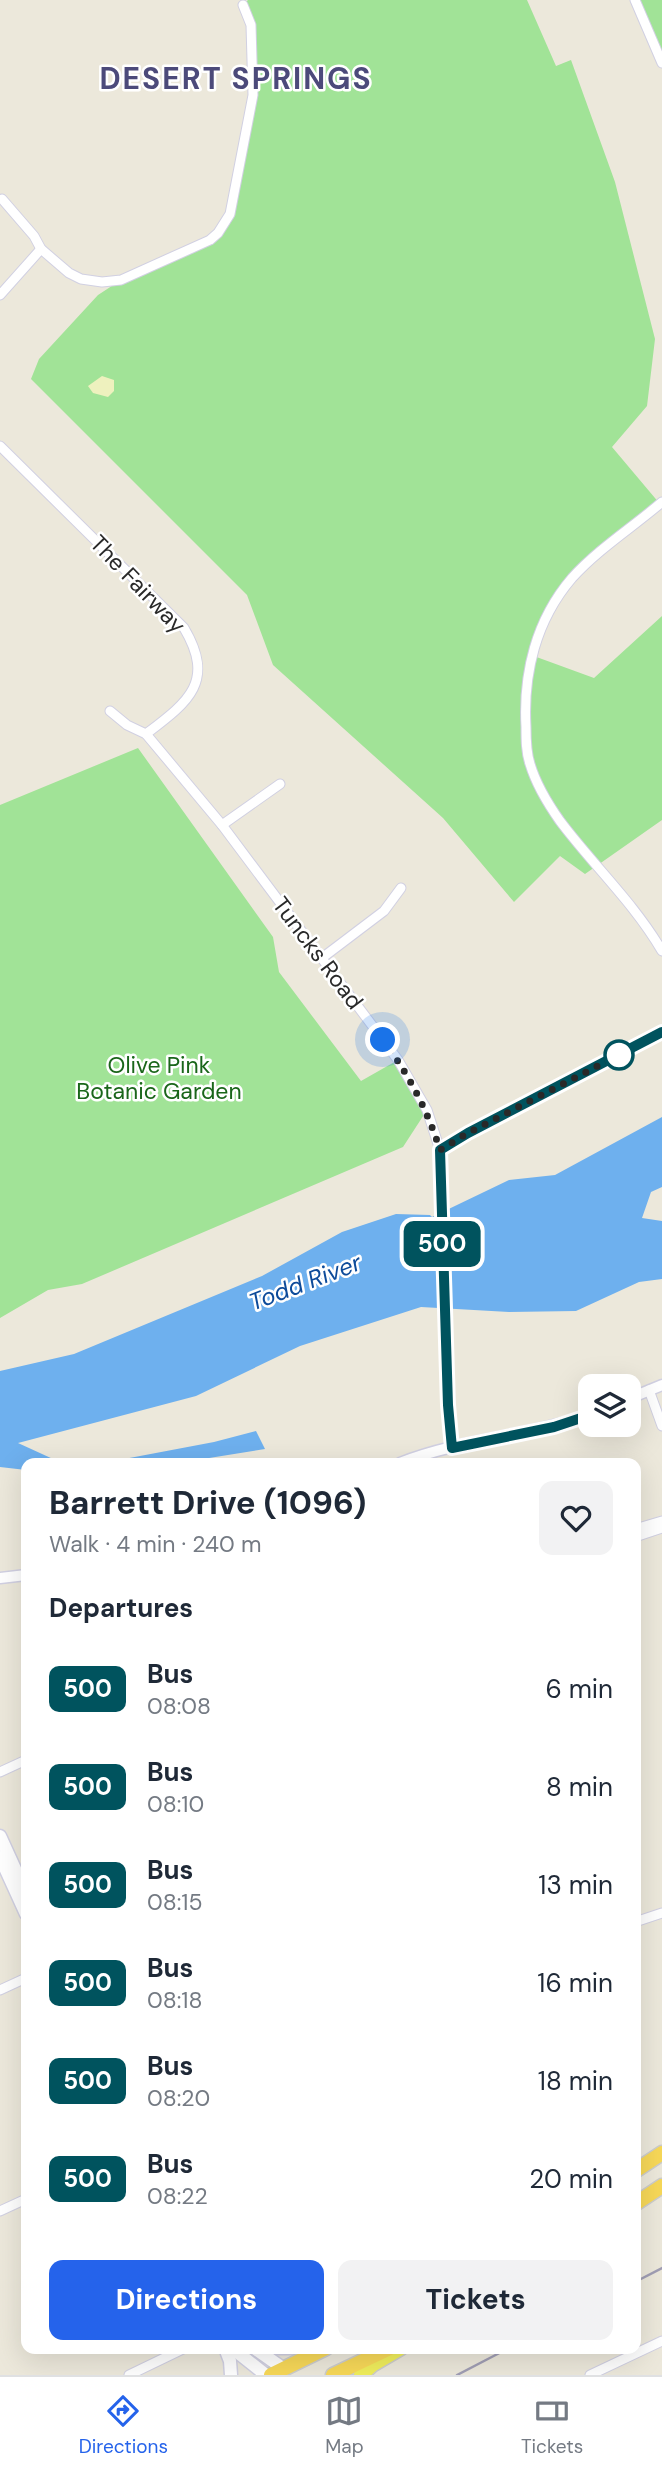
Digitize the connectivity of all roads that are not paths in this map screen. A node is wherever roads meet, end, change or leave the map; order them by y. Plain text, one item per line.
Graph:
1 (635, 0) edge
2 (243, 5) dead end
3 (662, 63) edge
4 (2, 198) dead end
5 (41, 249) junction
6 (0, 295) edge
7 (0, 446) edge
8 (662, 502) edge
9 (110, 711) dead end
10 (146, 734) junction
11 (280, 784) dead end
12 (222, 825) junction
13 (401, 888) dead end
14 (662, 951) edge
15 (322, 958) junction
16 (662, 1032) edge
17 (440, 1150) junction
18 (662, 1385) edge
19 (649, 1390) junction
20 (641, 1393) edge
21 (578, 1419) edge
22 (662, 1426) edge
23 (452, 1448) junction
24 (417, 1458) edge
25 (658, 1526) edge
26 (641, 1532) edge
27 (21, 1576) edge
28 (0, 1578) edge
29 (21, 1762) edge
30 (0, 1772) edge
31 (0, 1836) edge
32 (0, 1857) edge
33 (21, 1882) edge
34 (21, 1903) edge
35 (662, 1913) edge
36 (641, 1920) edge
37 (21, 1980) edge
38 (0, 1990) edge
39 (662, 2153) edge
40 (641, 2167) edge
41 (662, 2185) edge
42 (641, 2198) edge
43 (21, 2201) edge
44 (0, 2211) edge
45 (662, 2341) edge
46 (641, 2351) edge
47 (173, 2354) edge
48 (227, 2354) edge
49 (243, 2354) edge
50 (260, 2354) edge
51 (315, 2354) edge
52 (377, 2354) edge
53 (391, 2354) edge
54 (634, 2354) edge
55 (279, 2373) edge
56 (129, 2375) edge
57 (231, 2375) edge
58 (333, 2375) edge
59 (361, 2375) edge
60 (590, 2375) edge

1 - 3 street
2 - 5 street
4 - 5 street
5 - 6 street
7 - 10 street, The Fairway
8 - 14 street
9 - 10 street, Tuncks Road
10 - 12 street, Tuncks Road
11 - 12 street
12 - 15 street, Tuncks Road
13 - 15 street
15 - 17 street, Tuncks Road
16 - 17 street
17 - 23 street, Tuncks Road
18 - 19 street
19 - 20 street
19 - 22 street
21 - 23 street
23 - 24 street
25 - 26 street
27 - 28 street
29 - 30 street
31 - 33 main road
32 - 34 main road
35 - 36 street
37 - 38 street
39 - 40 highway
41 - 42 highway
43 - 44 street
45 - 46 street
47 - 56 street
48 - 57 main road
49 - 55 main road
50 - 55 main road
51 - 55 highway
52 - 58 highway
53 - 59 main road
54 - 60 street

